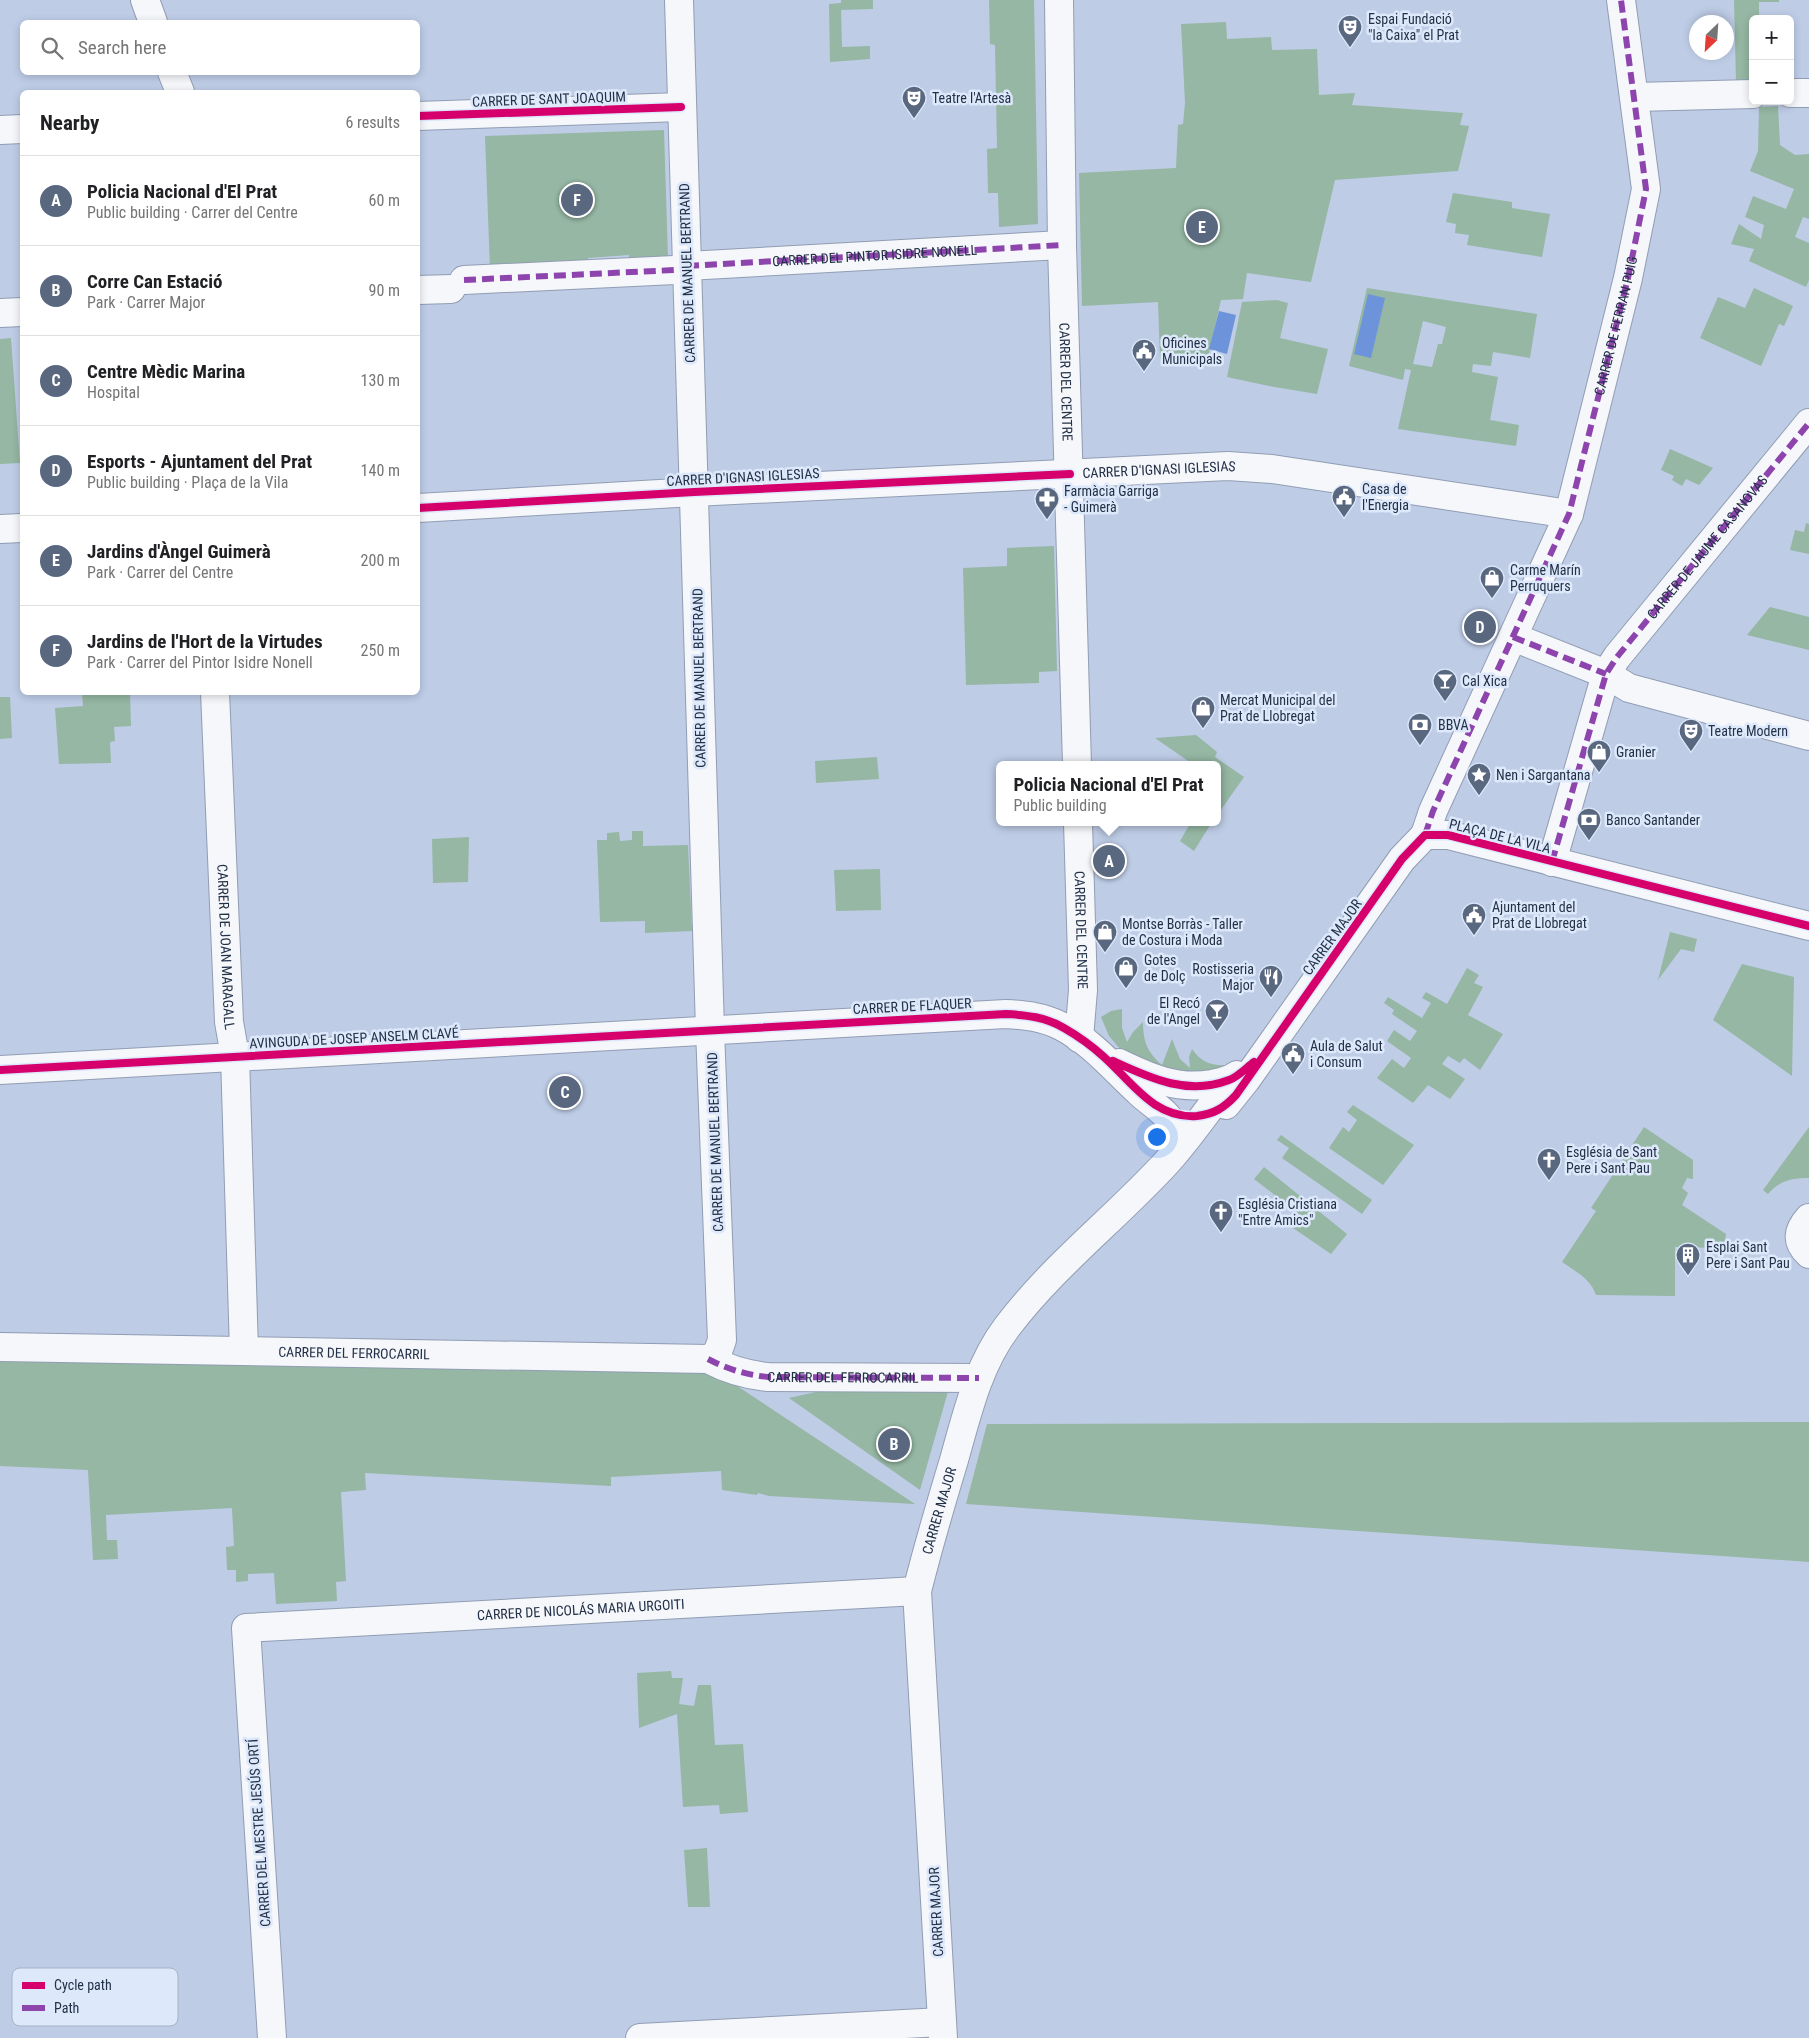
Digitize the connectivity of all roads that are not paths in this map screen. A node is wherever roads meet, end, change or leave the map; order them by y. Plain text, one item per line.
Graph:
1 (145, 0) edge
2 (679, 0) edge
3 (1059, 0) edge
4 (1621, 0) edge
5 (152, 20) edge
6 (173, 75) edge
7 (179, 90) edge
8 (1794, 93) edge
9 (1809, 93) edge
10 (1749, 94) edge
11 (1635, 97) junction
12 (682, 108) junction
13 (420, 116) edge
14 (20, 129) edge
15 (0, 130) edge
16 (1062, 245) junction
17 (681, 268) junction
18 (420, 290) edge
19 (20, 312) edge
20 (0, 313) edge
21 (1809, 423) edge
22 (1070, 474) junction
23 (694, 492) junction
24 (420, 508) edge
25 (1570, 514) junction
26 (20, 528) edge
27 (0, 529) edge
28 (1513, 637) junction
29 (1606, 674) junction
30 (215, 695) edge
31 (1809, 736) edge
32 (1077, 761) edge
33 (1078, 826) edge
34 (1425, 835) junction
35 (1560, 864) junction
36 (1809, 926) edge
37 (710, 1030) junction
38 (1079, 1038) junction
39 (235, 1056) junction
40 (1104, 1056) junction
41 (1262, 1056) junction
42 (0, 1070) edge
43 (1230, 1080) junction
44 (1152, 1103) junction
45 (1206, 1115) junction
46 (1174, 1153) junction
47 (1809, 1218) edge
48 (1809, 1254) edge
49 (0, 1347) edge
50 (244, 1351) junction
51 (713, 1356) junction
52 (977, 1385) junction
53 (917, 1591) junction
54 (246, 1628) joint
55 (942, 2030) edge
56 (272, 2038) edge
57 (640, 2038) edge

1 - 5 street
2 - 12 street, CARRER DE MANUEL BERTRAND
3 - 16 street, CARRER DEL CENTRE
4 - 11 street, CARRER DE FERRAN PUIG
6 - 7 street
8 - 9 street
10 - 11 street
11 - 25 street, CARRER DE FERRAN PUIG
12 - 13 street, CARRER DE SANT JOAQUIM
12 - 17 street, CARRER DE MANUEL BERTRAND
14 - 15 street
16 - 17 street, CARRER DEL PINTOR ISIDRE NONELL
16 - 22 street, CARRER DEL CENTRE
17 - 18 street, CARRER DEL PINTOR ISIDRE NONELL
17 - 23 street, CARRER DE MANUEL BERTRAND
19 - 20 street
21 - 29 street, CARRER DE JAUME CASANOVAS
22 - 23 street, CARRER D'IGNASI IGLESIAS
22 - 25 street, CARRER D'IGNASI IGLESIAS
22 - 32 street, CARRER DEL CENTRE
23 - 24 street, CARRER D'IGNASI IGLESIAS
23 - 37 street, CARRER DE MANUEL BERTRAND
25 - 28 street, CARRER DE FERRAN PUIG
26 - 27 street
28 - 29 street
28 - 34 street, PLAÇA DE LA VILA
29 - 31 street
29 - 35 street, PLAÇA DE LA VILA
30 - 39 street, CARRER DE JOAN MARAGALL
33 - 38 street, CARRER DEL CENTRE
34 - 35 street, PLAÇA DE LA VILA
34 - 41 street, CARRER MAJOR
35 - 36 street
37 - 38 street, CARRER DE FLAQUER
37 - 39 street, AVINGUDA DE JOSEP ANSELM CLAVÉ
37 - 51 street, CARRER DE MANUEL BERTRAND
38 - 40 street, CARRER DE FLAQUER
39 - 42 street, AVINGUDA DE JOSEP ANSELM CLAVÉ
39 - 50 street, CARRER DE JOAN MARAGALL
40 - 43 street
40 - 44 street
41 - 43 street
41 - 45 street, CARRER MAJOR
43 - 45 street, CARRER MAJOR
44 - 45 street
44 - 46 street
45 - 46 street, CARRER MAJOR
46 - 52 street, CARRER MAJOR
47 - 48 street
49 - 50 street, CARRER DEL FERROCARRIL
50 - 51 street, CARRER DEL FERROCARRIL
51 - 52 street, CARRER DEL FERROCARRIL
52 - 53 street, CARRER MAJOR
53 - 54 street, CARRER DE NICOLÁS MARIA URGOITI
53 - 55 street, CARRER MAJOR
54 - 56 street, CARRER DEL MESTRE JESÚS ORTÍ
55 - 57 street

